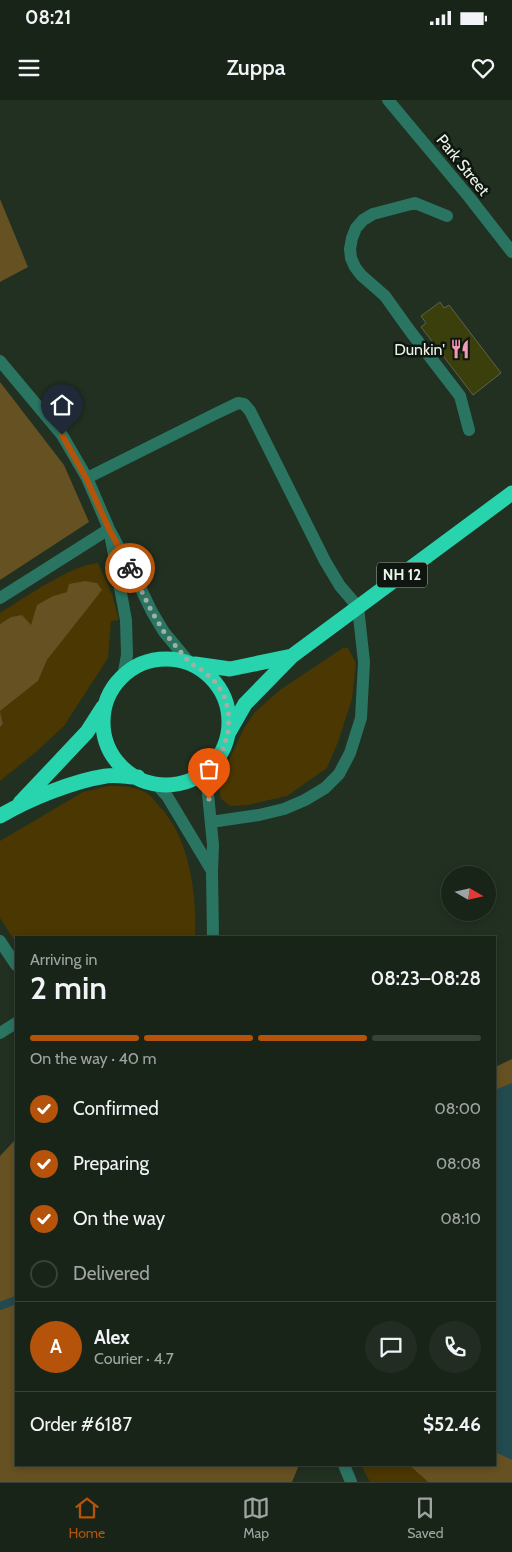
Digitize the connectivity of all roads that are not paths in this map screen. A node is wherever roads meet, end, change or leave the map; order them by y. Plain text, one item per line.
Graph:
1 (388, 100) edge
2 (447, 216) dead end
3 (512, 252) edge
4 (0, 361) edge
5 (469, 430) dead end
6 (86, 478) junction
7 (512, 493) edge
8 (109, 529) junction
9 (0, 598) edge
10 (358, 607) junction
11 (292, 656) junction
12 (189, 662) junction
13 (123, 677) junction
14 (106, 702) junction
15 (228, 734) junction
16 (212, 765) junction
17 (138, 777) junction
18 (155, 783) junction
19 (15, 808) junction
20 (0, 816) edge
21 (211, 822) junction
22 (212, 871) junction
23 (213, 936) edge
24 (0, 941) edge
25 (15, 964) edge
26 (15, 1024) edge
27 (0, 1033) edge
28 (344, 1466) edge
29 (351, 1482) edge

1 - 3 street, Park Street
2 - 5 street
4 - 6 street
6 - 8 street
6 - 10 street
7 - 10 highway, NH 12
8 - 9 street
8 - 12 street
8 - 13 street
10 - 11 highway, NH 12
10 - 21 street
11 - 12 highway, NH 12
11 - 15 highway, NH 12
12 - 13 highway, NH 12
12 - 15 highway, NH 12
13 - 14 highway, NH 12
14 - 17 highway, NH 12
14 - 19 highway, NH 12
15 - 16 highway, NH 12
16 - 18 highway, NH 12
16 - 21 street
17 - 18 highway, NH 12
17 - 19 highway, NH 12
18 - 22 street
19 - 20 highway, NH 12
21 - 22 street
22 - 23 street
24 - 25 street
26 - 27 street
28 - 29 street

